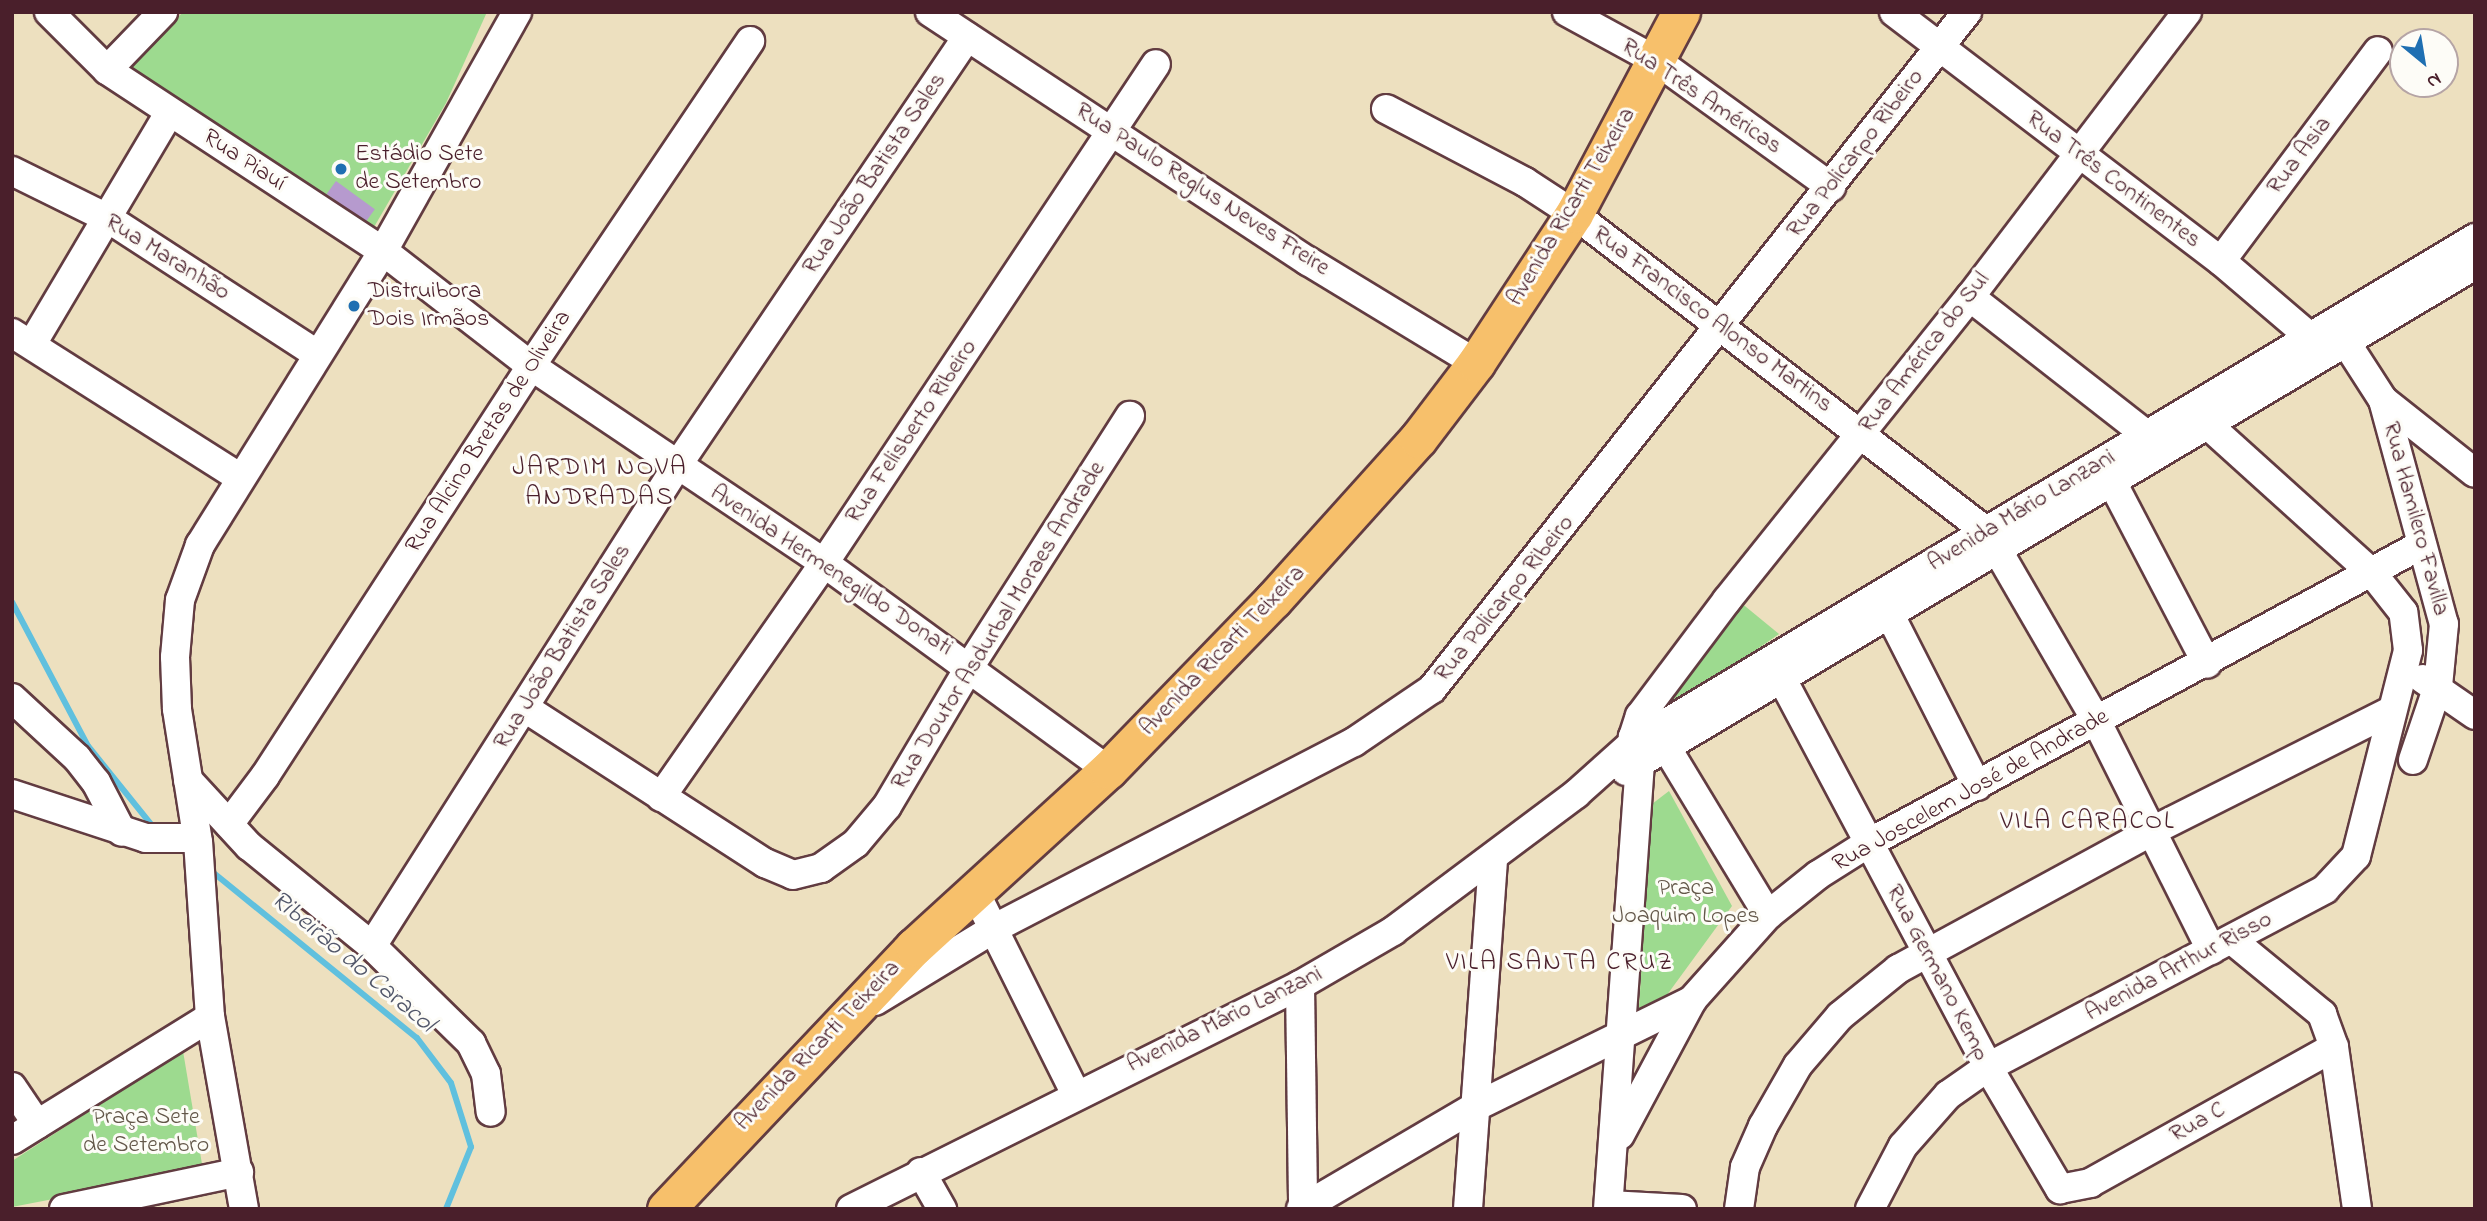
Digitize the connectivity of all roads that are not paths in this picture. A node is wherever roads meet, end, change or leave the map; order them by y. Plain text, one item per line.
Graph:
1 (49, 12) edge
2 (163, 12) edge
3 (517, 12) edge
4 (930, 12) edge
5 (1567, 12) edge
6 (1681, 12) edge
7 (1894, 12) edge
8 (1967, 12) edge
9 (2187, 12) edge
10 (967, 37) junction
11 (750, 41) dead end
12 (1941, 46) junction
13 (2378, 51) dead end
14 (1657, 61) junction
15 (1156, 64) dead end
16 (107, 69) junction
17 (1386, 109) dead end
18 (169, 113) junction
19 (1115, 131) junction
20 (2077, 154) junction
21 (12, 171) edge
22 (1831, 187) junction
23 (1574, 214) junction
24 (109, 219) junction
25 (2475, 238) edge
26 (383, 251) junction
27 (2221, 261) junction
28 (2475, 265) edge
29 (1970, 297) junction
30 (1721, 326) junction
31 (22, 339) edge
32 (2330, 339) junction
33 (317, 354) junction
34 (1476, 363) junction
35 (531, 366) junction
36 (2383, 400) junction
37 (1130, 416) dead end
38 (2208, 425) junction
39 (1862, 435) junction
40 (2157, 443) junction
41 (677, 466) junction
42 (2475, 473) edge
43 (239, 477) junction
44 (2112, 482) junction
45 (1993, 541) junction
46 (2421, 545) junction
47 (824, 563) junction
48 (2372, 574) junction
49 (2438, 594) junction
50 (2403, 612) junction
51 (1890, 615) junction
52 (2207, 664) junction
53 (970, 666) junction
54 (2404, 670) junction
55 (1782, 679) junction
56 (2438, 686) junction
57 (12, 698) edge
58 (525, 708) junction
59 (2391, 711) junction
60 (2475, 715) edge
61 (2096, 722) junction
62 (1649, 746) junction
63 (2413, 760) dead end
64 (1108, 770) junction
65 (188, 780) junction
66 (1977, 786) junction
67 (12, 794) edge
68 (662, 797) junction
69 (229, 824) junction
70 (2152, 831) junction
71 (122, 832) junction
72 (197, 836) junction
73 (1867, 844) junction
74 (1493, 858) junction
75 (975, 892) junction
76 (1768, 915) junction
77 (995, 928) junction
78 (2221, 945) junction
79 (372, 946) junction
80 (1926, 952) junction
81 (1300, 985) junction
82 (1692, 1000) junction
83 (210, 1017) junction
84 (845, 1018) junction
85 (1618, 1035) junction
86 (2334, 1047) junction
87 (1988, 1067) junction
88 (12, 1087) edge
89 (1075, 1093) junction
90 (1475, 1107) junction
91 (491, 1112) dead end
92 (37, 1124) junction
93 (12, 1140) edge
94 (1617, 1142) junction
95 (239, 1172) junction
96 (921, 1172) junction
97 (2060, 1189) joint
98 (1609, 1207) edge
99 (1302, 1208) edge
100 (64, 1209) edge
101 (244, 1209) edge
102 (666, 1209) edge
103 (851, 1209) edge
104 (942, 1209) edge
105 (1468, 1209) edge
106 (1682, 1209) edge
107 (1739, 1209) edge
108 (1870, 1209) edge
109 (2357, 1209) edge

1 - 16 street, Rua Piauí
2 - 16 street
3 - 26 street
4 - 10 street, Rua Paulo Reglus Neves Freire
5 - 14 street, Rua Três Américas
6 - 14 main road, Avenida Ricarti Teixeira
7 - 12 street, Rua Três Continentes
8 - 12 street, Rua Policarpo Ribeiro
9 - 20 street, Rua América do Sul
10 - 19 street, Rua Paulo Reglus Neves Freire
10 - 41 street, Rua João Batista Sales
11 - 35 street, Rua Alcino Bretas de Oliveira
12 - 20 street, Rua Três Continentes
12 - 22 street, Rua Policarpo Ribeiro
13 - 27 street, Rua Asia
14 - 22 street, Rua Três Américas
14 - 23 main road, Avenida Ricarti Teixeira
15 - 19 street, Rua Felisberto Ribeiro
16 - 18 street, Rua Piauí
17 - 23 street, Rua Francisco Alonso Martins
18 - 24 street
18 - 26 street, Rua Piauí
19 - 34 street, Rua Paulo Reglus Neves Freire
19 - 47 street, Rua Felisberto Ribeiro
20 - 27 street, Rua Três Continentes
20 - 29 street, Rua América do Sul
21 - 24 street, Rua Maranhão
22 - 30 street, Rua Policarpo Ribeiro
23 - 30 street, Rua Francisco Alonso Martins
23 - 34 main road, Avenida Ricarti Teixeira
24 - 31 street
24 - 33 street, Rua Maranhão
25 - 32 street, Avenida Mário Lanzani
26 - 33 street
26 - 35 street, Avenida Hermenegildo Donati
27 - 32 street, Rua Três Continentes
28 - 32 street, Avenida Mário Lanzani
29 - 39 street, Rua América do Sul
29 - 40 street
30 - 39 street, Rua Francisco Alonso Martins
30 - 77 street, Rua Policarpo Ribeiro
31 - 43 street
32 - 36 street, Rua Três Continentes
32 - 38 street, Avenida Mário Lanzani
32 - 40 street, Avenida Mário Lanzani
33 - 43 street
34 - 64 main road, Avenida Ricarti Teixeira
35 - 41 street, Avenida Hermenegildo Donati
35 - 69 street, Rua Alcino Bretas de Oliveira
36 - 42 street
36 - 46 street, Rua Hamilero Favilla
37 - 53 street, Rua Doutor Asdurbal Moraes Andrade
38 - 40 street, Avenida Mário Lanzani
38 - 48 street
39 - 45 street, Rua Francisco Alonso Martins
39 - 62 street, Rua América do Sul
40 - 44 street, Avenida Mário Lanzani
40 - 45 street, Avenida Mário Lanzani
41 - 47 street, Avenida Hermenegildo Donati
41 - 58 street, Rua João Batista Sales
43 - 65 street
44 - 45 street, Avenida Mário Lanzani
44 - 52 street
45 - 51 street, Avenida Mário Lanzani
45 - 61 street
45 - 62 street, Avenida Mário Lanzani
46 - 48 street, Rua Joscelem José de Andrade
46 - 49 street, Rua Hamilero Favilla
47 - 53 street, Avenida Hermenegildo Donati
47 - 68 street, Rua Felisberto Ribeiro
48 - 50 street
48 - 52 street, Rua Joscelem José de Andrade
49 - 50 street
49 - 56 street, Rua Hamilero Favilla
50 - 54 street, Avenida Arthur Risso
51 - 55 street, Avenida Mário Lanzani
51 - 66 street
52 - 61 street, Rua Joscelem José de Andrade
53 - 64 street, Avenida Hermenegildo Donati
53 - 68 street, Rua Doutor Asdurbal Moraes Andrade
54 - 56 street
54 - 59 street, Avenida Arthur Risso
55 - 62 street, Avenida Mário Lanzani
55 - 73 street, Rua Germano Kemp
56 - 60 street
56 - 63 street, Rua Hamilero Favilla
57 - 71 street
58 - 68 street
58 - 79 street, Rua João Batista Sales
59 - 70 street
59 - 78 street, Avenida Arthur Risso
61 - 66 street, Rua Joscelem José de Andrade
61 - 70 street
62 - 74 street, Avenida Mário Lanzani
62 - 76 street
62 - 85 street
64 - 75 main road, Avenida Ricarti Teixeira
65 - 69 street
65 - 72 street
66 - 73 street, Rua Joscelem José de Andrade
67 - 71 street
69 - 79 street
70 - 78 street
70 - 80 street
71 - 72 street
72 - 83 street
73 - 76 street, Rua Joscelem José de Andrade
73 - 80 street, Rua Germano Kemp
74 - 81 street, Avenida Mário Lanzani
74 - 90 street
75 - 77 street
75 - 84 main road, Avenida Ricarti Teixeira
76 - 82 street, Rua Joscelem José de Andrade
77 - 84 street, Rua Policarpo Ribeiro
77 - 89 street
78 - 86 street
78 - 87 street, Avenida Arthur Risso
79 - 91 street
80 - 87 street, Rua Germano Kemp
80 - 107 street
81 - 89 street, Avenida Mário Lanzani
81 - 99 street
82 - 85 street
82 - 94 street, Rua Joscelem José de Andrade
83 - 92 street
83 - 95 street
84 - 102 main road, Avenida Ricarti Teixeira
85 - 90 street
85 - 94 street
86 - 97 street, Rua C
86 - 109 street
87 - 97 street, Rua Germano Kemp
87 - 108 street, Avenida Arthur Risso
88 - 92 street
89 - 96 street, Avenida Mário Lanzani
90 - 99 street
90 - 105 street
92 - 93 street
94 - 98 street
95 - 100 street
95 - 101 street
96 - 103 street, Avenida Mário Lanzani
96 - 104 street
98 - 106 street

